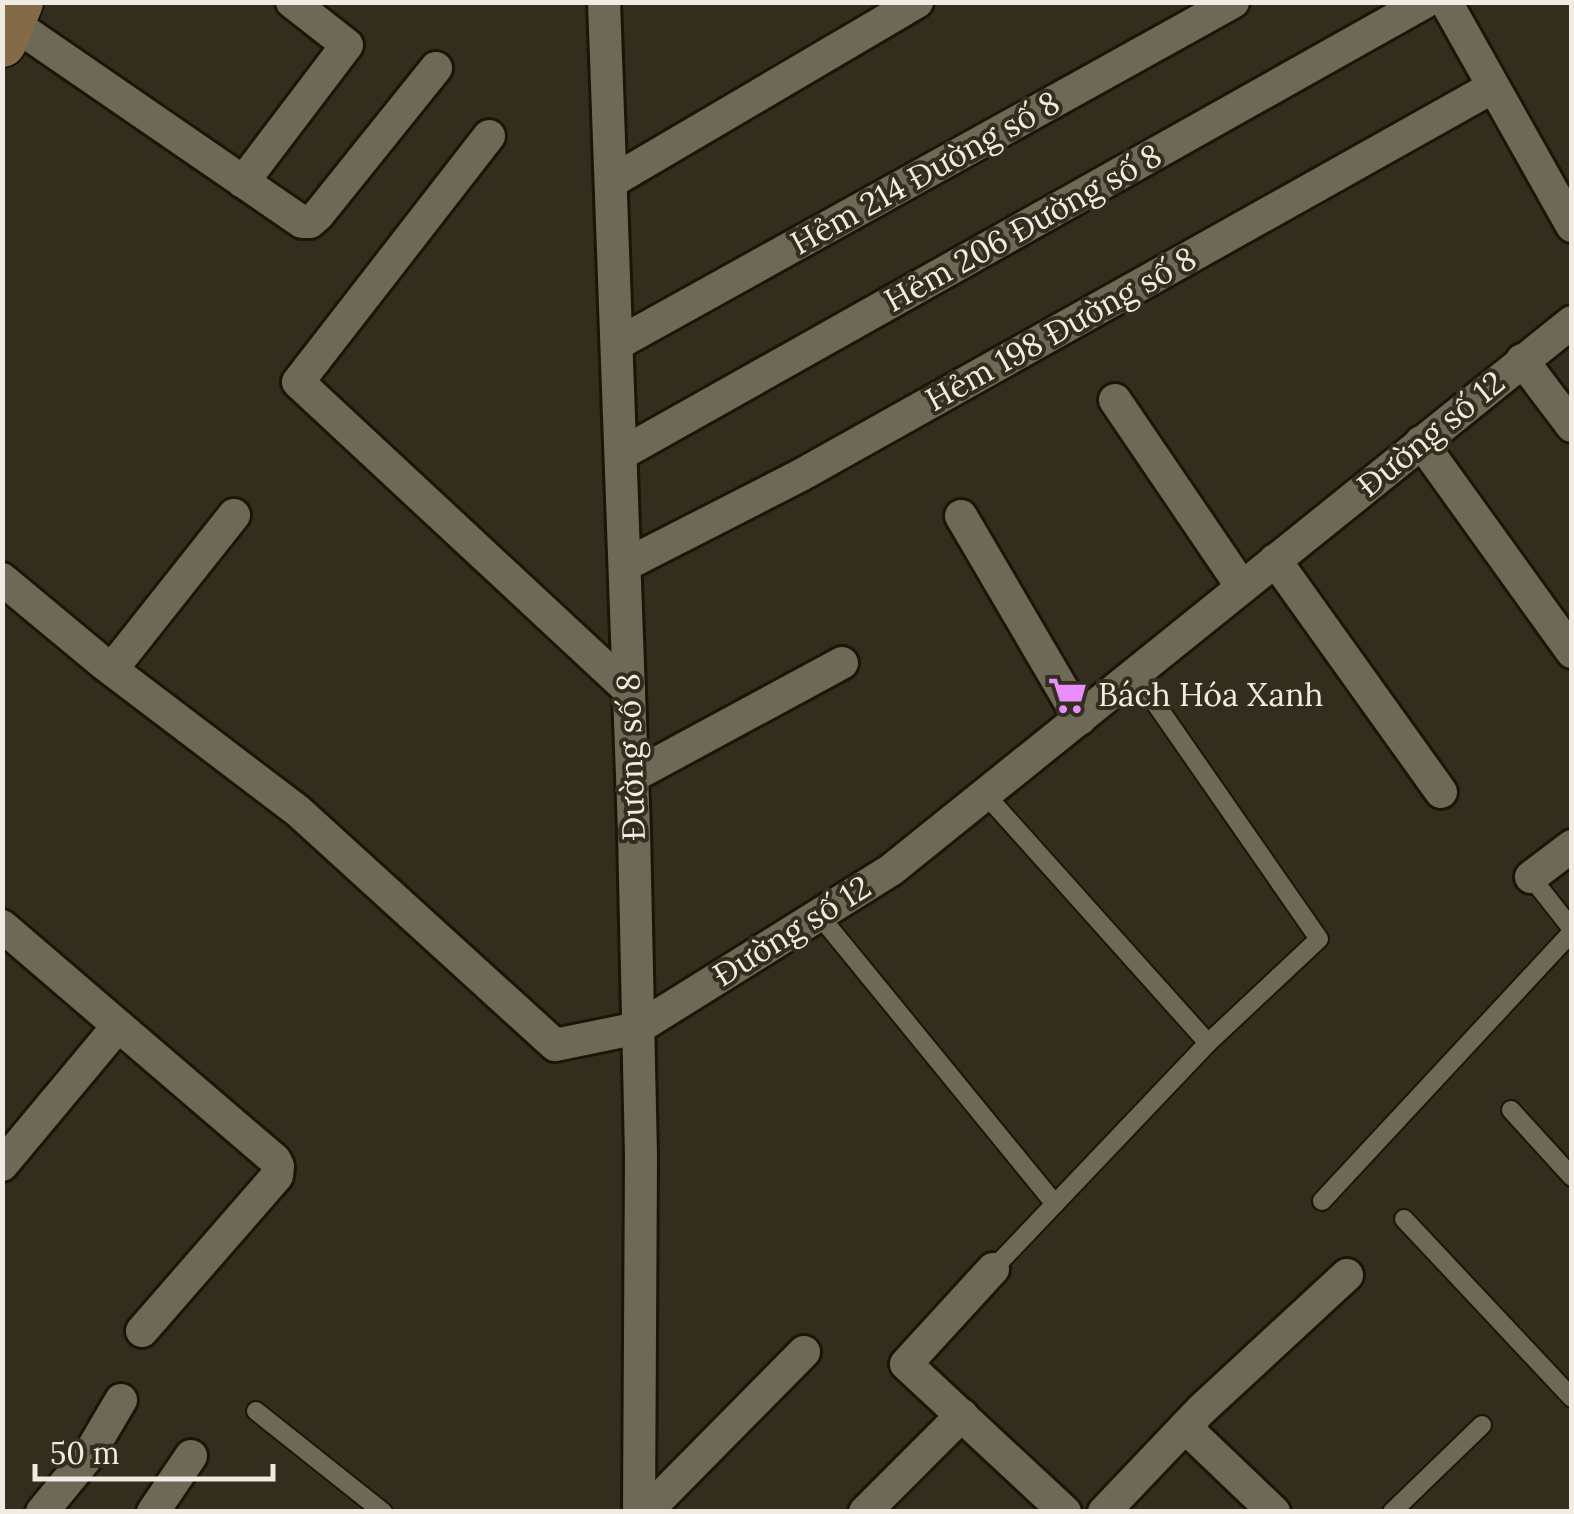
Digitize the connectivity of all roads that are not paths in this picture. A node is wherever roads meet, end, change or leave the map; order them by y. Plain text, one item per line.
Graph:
1 (292, 2) edge
2 (604, 2) edge
3 (917, 2) edge
4 (1233, 2) edge
5 (1425, 2) edge
6 (1446, 2) edge
7 (11, 22) edge
8 (436, 68) dead end
9 (1493, 86) junction
10 (489, 136) dead end
11 (244, 182) junction
12 (611, 182) junction
13 (1572, 226) edge
14 (1572, 322) edge
15 (617, 344) junction
16 (1522, 360) junction
17 (1115, 400) dead end
18 (1572, 426) edge
19 (1421, 442) junction
20 (621, 454) junction
21 (234, 516) dead end
22 (961, 516) dead end
23 (1276, 560) junction
24 (625, 564) junction
25 (2, 580) edge
26 (1242, 587) junction
27 (1572, 652) edge
28 (842, 663) dead end
29 (112, 670) junction
30 (1135, 674) junction
31 (629, 690) junction
32 (1080, 719) junction
33 (632, 776) junction
34 (1442, 792) dead end
35 (985, 794) junction
36 (1572, 846) edge
37 (1531, 878) joint
38 (818, 915) junction
39 (2, 926) edge
40 (1572, 931) edge
41 (118, 1026) junction
42 (638, 1028) junction
43 (1208, 1043) junction
44 (1510, 1110) dead end
45 (2, 1166) edge
46 (1572, 1177) edge
47 (1322, 1201) dead end
48 (1055, 1204) junction
49 (1404, 1219) dead end
50 (993, 1269) joint
51 (1347, 1276) dead end
52 (142, 1331) dead end
53 (804, 1352) dead end
54 (1572, 1398) edge
55 (121, 1400) dead end
56 (256, 1411) dead end
57 (962, 1415) junction
58 (1482, 1425) dead end
59 (1185, 1427) junction
60 (191, 1456) dead end
61 (42, 1512) edge
62 (153, 1512) edge
63 (383, 1512) edge
64 (643, 1512) edge
65 (865, 1512) edge
66 (1065, 1512) edge
67 (1104, 1512) edge
68 (1274, 1512) edge
69 (1392, 1512) edge

1 - 11 street
2 - 12 street, Đường số 8
3 - 12 street
4 - 15 street, Hẻm 214 Đường số 8
5 - 20 street, Hẻm 206 Đường số 8
6 - 9 street
7 - 11 street
8 - 11 street
9 - 13 street
9 - 24 street, Hẻm 198 Đường số 8
10 - 31 street
12 - 15 street, Đường số 8
14 - 16 street, Đường số 12
15 - 20 street, Đường số 8
16 - 18 street
16 - 19 street, Đường số 12
17 - 26 street
19 - 23 street, Đường số 12
19 - 27 street
20 - 24 street, Đường số 8
21 - 29 street
22 - 32 street
23 - 26 street, Đường số 12
23 - 34 street
24 - 31 street, Đường số 8
25 - 29 street, Đường số 12
26 - 30 street, Đường số 12
28 - 33 street
29 - 42 street, Đường số 12
30 - 32 street, Đường số 12
30 - 43 lane
31 - 33 street, Đường số 8
32 - 35 street, Đường số 12
33 - 42 street, Đường số 8
35 - 38 street, Đường số 12
35 - 43 lane
36 - 37 street
37 - 40 lane
38 - 42 street, Đường số 12
38 - 48 lane
39 - 41 street
40 - 47 lane
41 - 45 street
41 - 52 street
42 - 64 street, Đường số 8
43 - 48 lane
44 - 46 lane
48 - 50 lane
49 - 54 lane
50 - 57 street
51 - 59 street
53 - 64 street
55 - 61 street
56 - 63 lane
57 - 65 street
57 - 66 street
58 - 69 lane
59 - 67 street
59 - 68 street
60 - 62 street

